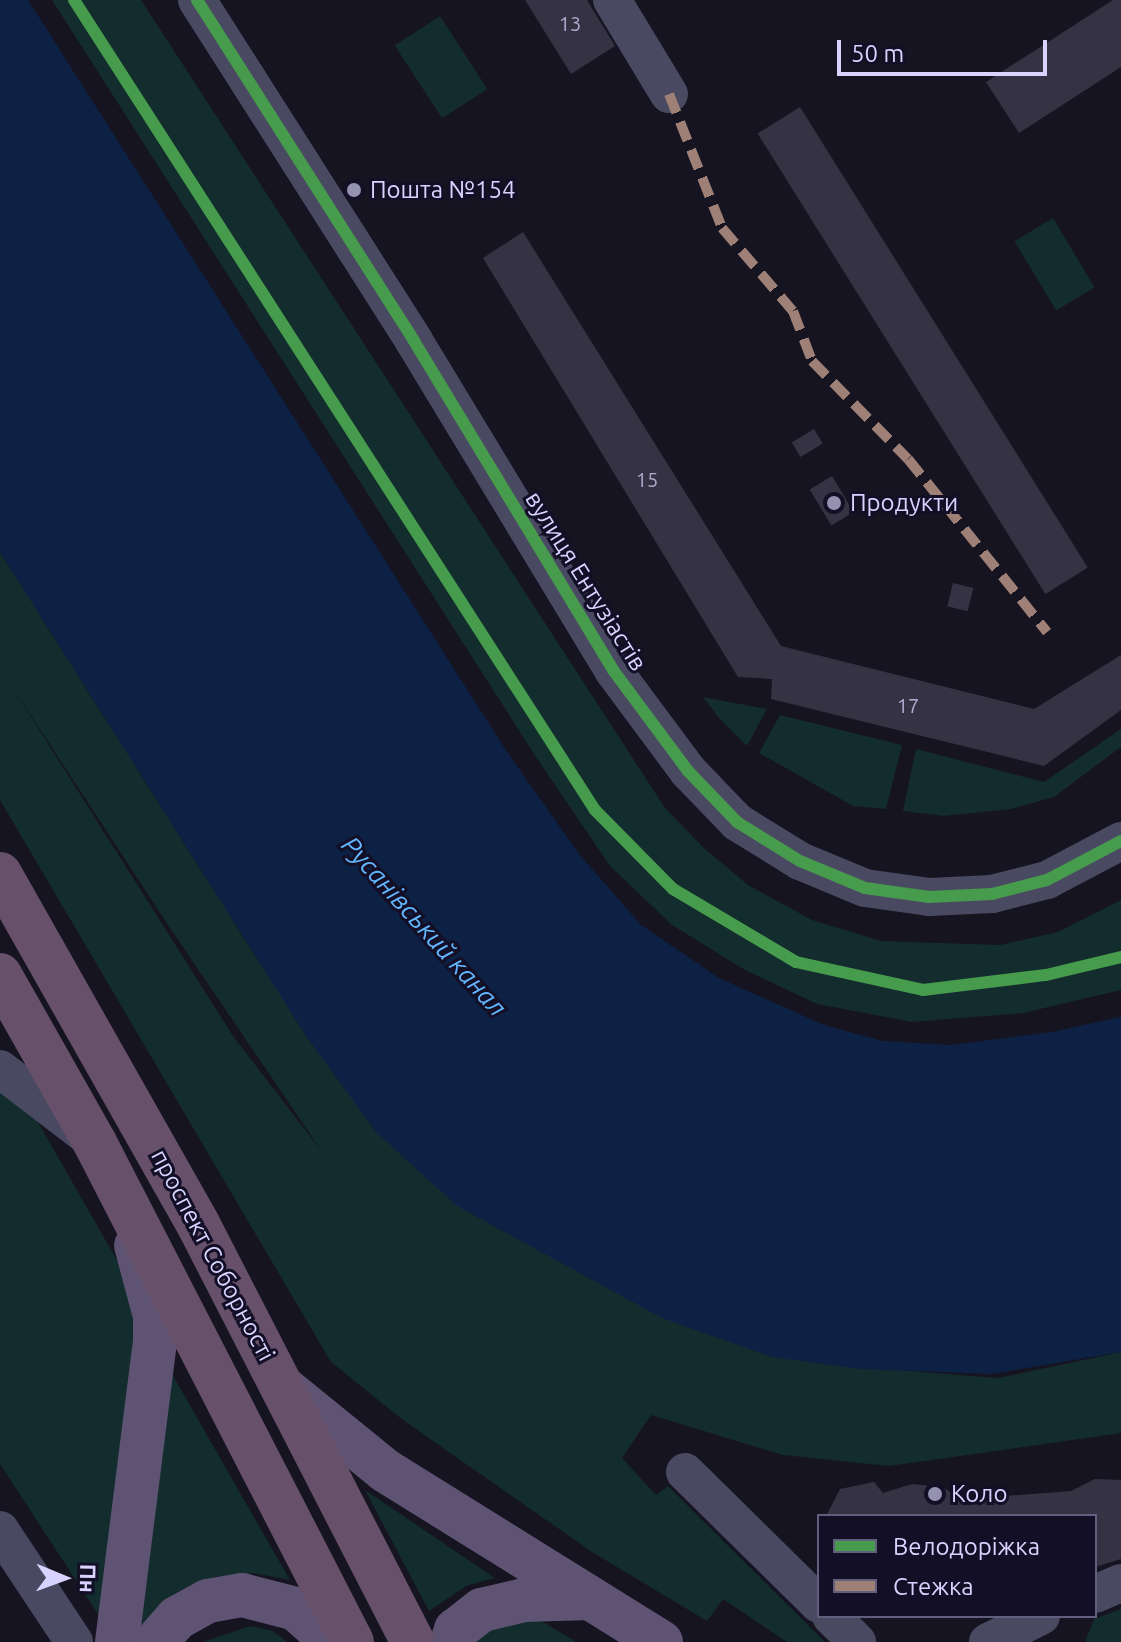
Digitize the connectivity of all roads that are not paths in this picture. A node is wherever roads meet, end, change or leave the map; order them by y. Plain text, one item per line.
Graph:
1 (197, 0) edge
2 (612, 0) edge
3 (669, 94) dead end
4 (1121, 841) edge
5 (0, 874) edge
6 (0, 975) edge
7 (0, 1069) edge
8 (95, 1143) junction
9 (121, 1193) junction
10 (285, 1389) junction
11 (685, 1472) dead end
12 (0, 1530) edge
13 (1121, 1583) edge
14 (1097, 1593) edge
15 (590, 1598) junction
16 (817, 1602) edge
17 (833, 1618) edge
18 (1037, 1618) edge
19 (74, 1642) edge
20 (117, 1642) edge
21 (156, 1642) edge
22 (333, 1642) edge
23 (352, 1642) edge
24 (413, 1642) edge
25 (452, 1642) edge
26 (661, 1642) edge
27 (857, 1642) edge
28 (985, 1642) edge

1 - 4 street, вулиця Ентузіастів
2 - 3 street
5 - 10 highway, проспект Соборності
6 - 8 highway
7 - 8 street
8 - 9 highway
9 - 20 main road
9 - 23 highway
10 - 15 main road
10 - 24 highway, проспект Соборності
11 - 16 street
12 - 19 street
13 - 14 street
15 - 25 main road
15 - 26 main road
17 - 27 street
18 - 28 street
21 - 22 main road

